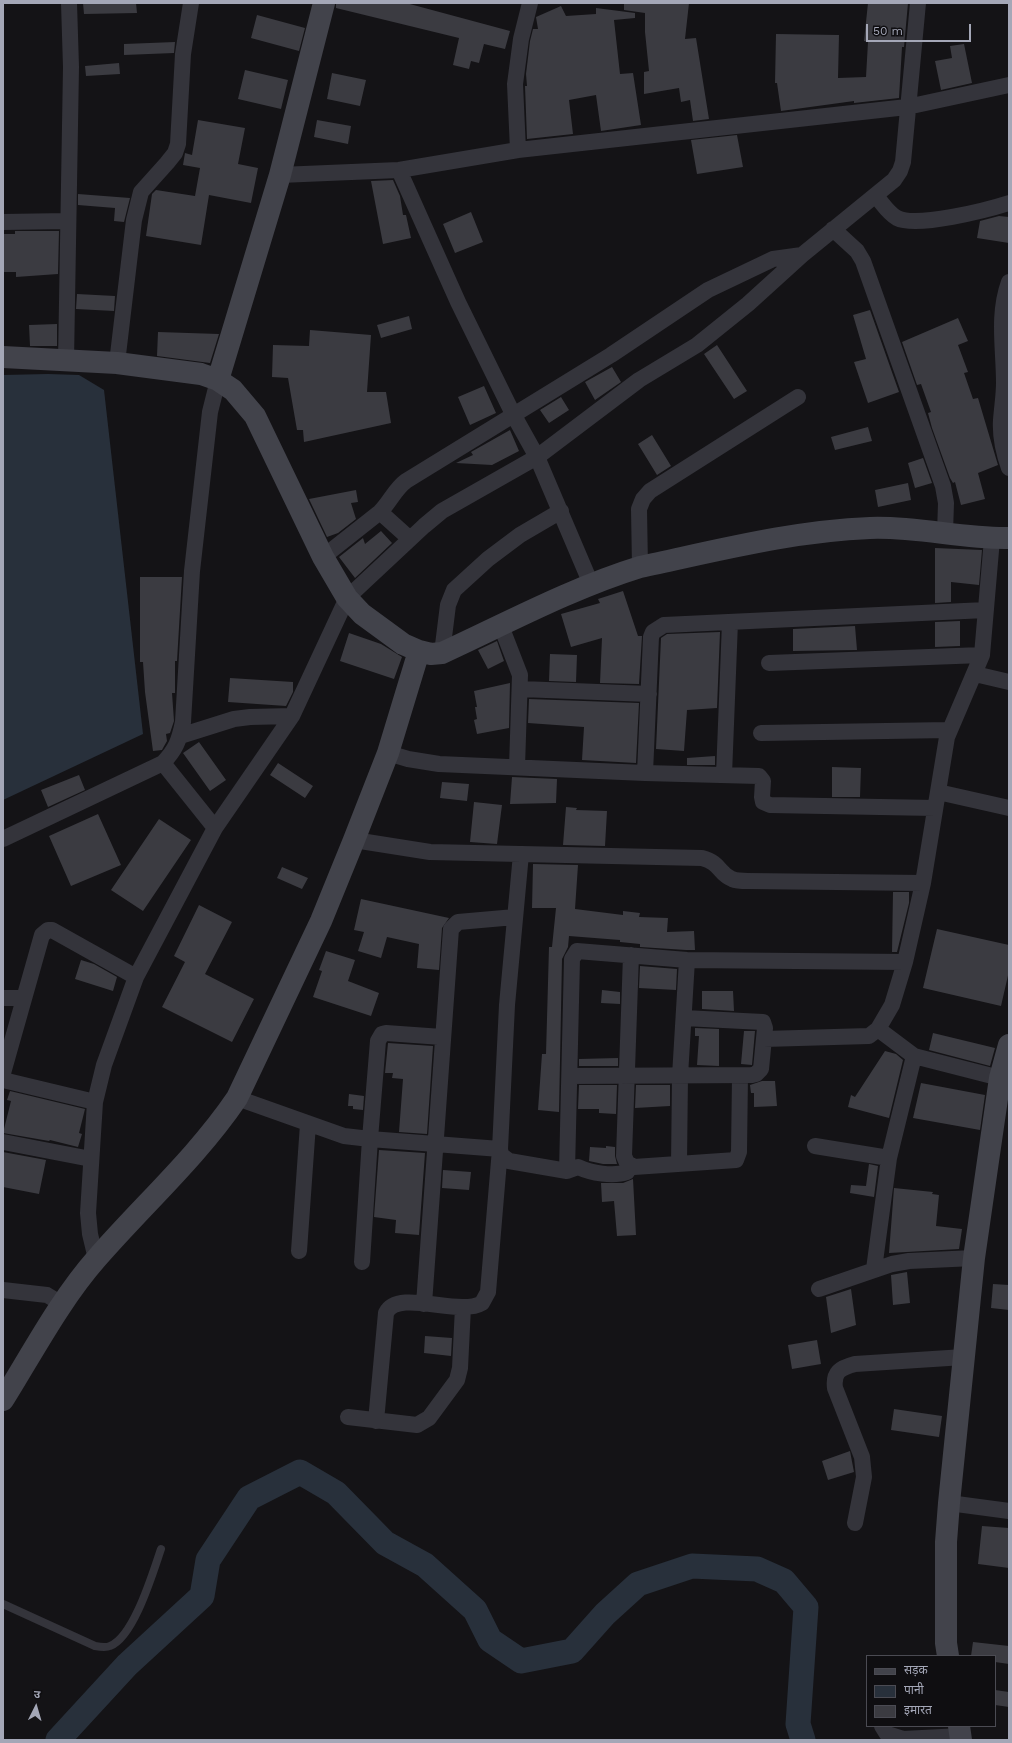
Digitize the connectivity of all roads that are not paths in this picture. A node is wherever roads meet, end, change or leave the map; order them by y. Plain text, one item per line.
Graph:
1 (69, 3) edge
2 (191, 3) edge
3 (324, 3) edge
4 (530, 3) edge
5 (918, 3) edge
6 (1009, 86) edge
7 (907, 107) junction
8 (518, 150) junction
9 (399, 170) junction
10 (280, 175) junction
11 (876, 196) junction
12 (1009, 203) edge
13 (68, 221) junction
14 (3, 222) edge
15 (833, 229) junction
16 (802, 254) junction
17 (1009, 282) edge
18 (3, 357) edge
19 (66, 361) junction
20 (117, 363) junction
21 (218, 380) junction
22 (798, 397) dead end
23 (513, 414) junction
24 (537, 457) junction
25 (1009, 468) edge
26 (561, 511) junction
27 (380, 512) junction
28 (945, 533) junction
29 (410, 538) junction
30 (1001, 538) edge
31 (323, 557) junction
32 (640, 567) junction
33 (591, 584) junction
34 (347, 598) junction
35 (986, 610) junction
36 (730, 622) junction
37 (501, 626) junction
38 (419, 651) junction
39 (442, 653) junction
40 (982, 655) junction
41 (769, 663) dead end
42 (975, 674) junction
43 (1009, 682) edge
44 (520, 689) junction
45 (649, 694) junction
46 (292, 716) junction
47 (949, 730) junction
48 (761, 733) dead end
49 (180, 736) junction
50 (388, 753) junction
51 (163, 763) junction
52 (517, 767) junction
53 (645, 773) junction
54 (724, 775) junction
55 (938, 792) junction
56 (935, 808) junction
57 (1009, 808) edge
58 (215, 828) junction
59 (3, 840) edge
60 (354, 840) junction
61 (521, 854) junction
62 (922, 883) junction
63 (515, 917) junction
64 (631, 956) junction
65 (687, 960) junction
66 (905, 962) junction
67 (136, 977) junction
68 (3, 998) edge
69 (23, 998) junction
70 (684, 1018) junction
71 (887, 1036) junction
72 (442, 1037) junction
73 (764, 1040) junction
74 (1009, 1045) edge
75 (914, 1056) junction
76 (3, 1072) edge
77 (570, 1076) junction
78 (680, 1076) junction
79 (740, 1076) junction
80 (628, 1077) junction
81 (1000, 1078) junction
82 (237, 1098) junction
83 (95, 1102) junction
84 (308, 1124) junction
85 (370, 1139) junction
86 (3, 1142) edge
87 (435, 1144) junction
88 (815, 1146) dead end
89 (500, 1149) junction
90 (889, 1158) junction
91 (91, 1159) junction
92 (679, 1164) junction
93 (566, 1171) junction
94 (628, 1172) dead end
95 (299, 1251) dead end
96 (974, 1258) junction
97 (96, 1259) junction
98 (362, 1262) dead end
99 (874, 1270) junction
100 (819, 1289) dead end
101 (3, 1290) edge
102 (62, 1304) junction
103 (424, 1304) junction
104 (463, 1307) junction
105 (964, 1357) junction
106 (3, 1400) edge
107 (348, 1418) dead end
108 (376, 1421) junction
109 (949, 1503) junction
110 (1009, 1511) edge
111 (855, 1523) dead end
112 (161, 1549) dead end
113 (3, 1604) edge
114 (948, 1655) edge
115 (883, 1727) edge
116 (960, 1734) edge

1 - 13 street
2 - 20 street
3 - 10 main road
4 - 8 street
5 - 7 street
6 - 7 street
7 - 8 street
7 - 11 street
8 - 9 street
9 - 10 street
9 - 23 street
10 - 21 main road
11 - 12 street
11 - 15 street
13 - 14 street
13 - 19 street
15 - 16 street
15 - 28 street
16 - 23 street
16 - 24 street
17 - 25 street
18 - 19 main road
19 - 20 main road
20 - 21 main road
21 - 31 main road
21 - 49 street
22 - 32 street
23 - 24 street
23 - 27 street
24 - 26 street
24 - 29 street
26 - 33 street
26 - 39 street
27 - 29 street
27 - 31 street
28 - 30 main road
28 - 32 main road
29 - 34 street
30 - 35 street
31 - 34 main road
32 - 33 main road
33 - 37 main road
34 - 38 main road
34 - 46 street
35 - 36 street
35 - 40 street
36 - 45 street
36 - 54 street
37 - 39 main road
37 - 44 street
38 - 39 main road
38 - 50 main road
40 - 41 street
40 - 42 street
42 - 43 street
42 - 47 street
44 - 45 street
44 - 52 street
45 - 53 street
46 - 49 street
46 - 58 street
47 - 48 street
47 - 55 street
49 - 51 street
50 - 52 street
50 - 60 main road
51 - 58 street
51 - 59 street
52 - 53 street
53 - 54 street
54 - 56 street
55 - 56 street
55 - 57 street
56 - 62 street
58 - 67 street
60 - 61 street
60 - 82 main road
61 - 62 street
61 - 63 street
62 - 66 street
63 - 72 street
63 - 89 street
64 - 65 street
64 - 77 street
64 - 80 street
65 - 66 street
65 - 70 street
66 - 71 street
67 - 69 street
67 - 83 street
68 - 69 street
69 - 76 street
70 - 73 street
70 - 78 street
71 - 73 street
71 - 75 street
72 - 85 street
72 - 87 street
73 - 79 street
74 - 81 main road
75 - 81 street
75 - 90 street
76 - 83 street
77 - 80 street
77 - 93 street
78 - 79 street
78 - 80 street
78 - 92 street
79 - 92 street
80 - 92 street
81 - 96 main road
82 - 84 street
82 - 97 main road
83 - 91 street
84 - 85 street
84 - 95 street
85 - 87 street
85 - 98 street
86 - 91 street
87 - 89 street
87 - 103 street
88 - 90 street
89 - 93 street
89 - 104 street
90 - 99 street
91 - 97 street
93 - 94 street
96 - 99 street
96 - 105 main road
97 - 102 main road
99 - 100 street
101 - 102 street
102 - 106 main road
103 - 104 street
103 - 108 street
104 - 108 street
105 - 109 main road
105 - 111 street
107 - 108 street
109 - 110 street
109 - 114 main road
112 - 113 lane
115 - 116 street

